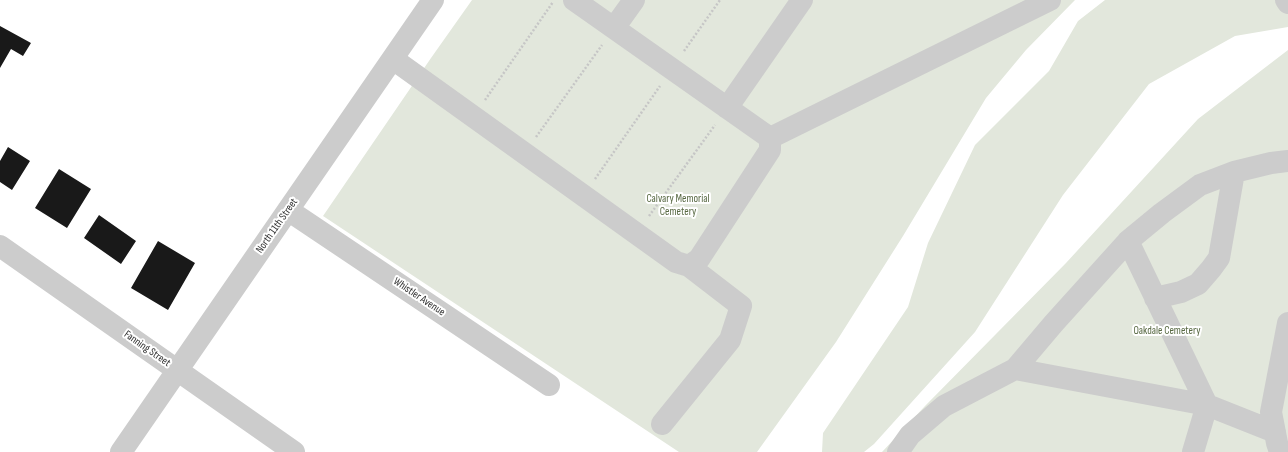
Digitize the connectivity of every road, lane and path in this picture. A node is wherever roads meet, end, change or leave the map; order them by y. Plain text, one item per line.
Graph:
1 (433, 0) edge
2 (555, 0) edge
3 (574, 0) edge
4 (634, 0) edge
5 (720, 0) edge
6 (802, 0) edge
7 (1050, 0) edge
8 (1286, 0) edge
9 (1288, 3) edge
10 (614, 28) junction
11 (392, 59) junction
12 (672, 69) junction
13 (727, 108) junction
14 (474, 117) junction
15 (770, 138) junction
16 (524, 153) junction
17 (1288, 161) edge
18 (1234, 172) junction
19 (583, 195) junction
20 (288, 210) junction
21 (637, 234) junction
22 (1128, 241) junction
23 (0, 246) edge
24 (689, 266) junction
25 (1155, 298) junction
26 (1288, 323) edge
27 (1015, 369) junction
28 (177, 370) junction
29 (549, 385) dead end
30 (1207, 405) junction
31 (662, 424) dead end
32 (1280, 444) edge
33 (120, 452) edge
34 (294, 452) edge
35 (898, 452) edge
36 (1193, 452) edge

1 - 11 street, North 11th Street
2 - 14 path
3 - 10 street
4 - 10 street
5 - 12 path
6 - 13 street
7 - 15 street
8 - 9 street
10 - 12 street
10 - 16 path
11 - 14 street
11 - 20 street, North 11th Street
12 - 13 street
12 - 19 path
13 - 15 street
13 - 21 path
14 - 16 street
15 - 24 street
16 - 19 street
17 - 18 street
18 - 22 street
18 - 25 street
19 - 21 street
20 - 28 street, North 11th Street
20 - 29 street, Whistler Avenue
21 - 24 street
22 - 25 street
22 - 27 street
23 - 28 street, Fanning Street
24 - 31 street
25 - 30 street
26 - 32 street
27 - 30 street
27 - 35 street
28 - 33 street, North 11th Street
28 - 34 street, Fanning Street
30 - 32 street
30 - 36 street

